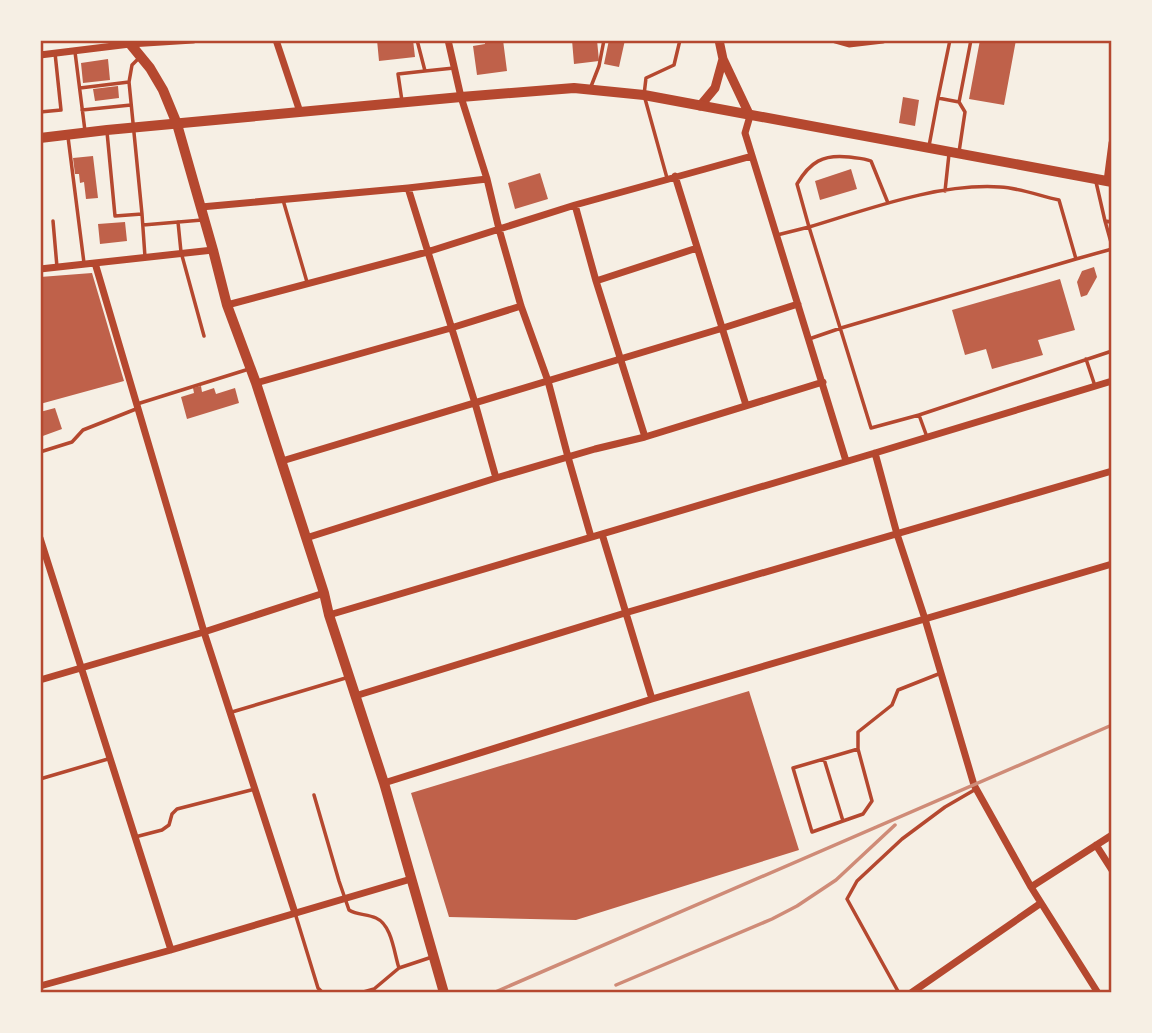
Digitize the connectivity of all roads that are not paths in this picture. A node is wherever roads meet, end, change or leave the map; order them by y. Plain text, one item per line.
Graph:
1 (193, 40) edge
2 (276, 40) edge
3 (417, 40) edge
4 (448, 40) edge
5 (604, 40) edge
6 (680, 40) edge
7 (719, 40) edge
8 (835, 40) edge
9 (883, 40) edge
10 (950, 40) edge
11 (971, 40) edge
12 (129, 42) edge
13 (75, 50) junction
14 (55, 53) junction
15 (40, 55) edge
16 (141, 56) junction
17 (723, 59) junction
18 (454, 68) junction
19 (425, 71) junction
20 (129, 82) junction
21 (80, 88) junction
22 (590, 90) junction
23 (644, 95) junction
24 (461, 97) junction
25 (938, 98) junction
26 (402, 102) junction
27 (959, 102) junction
28 (131, 105) junction
29 (700, 106) junction
30 (82, 110) junction
31 (40, 112) edge
32 (300, 112) junction
33 (750, 116) junction
34 (177, 124) junction
35 (133, 128) junction
36 (107, 130) junction
37 (86, 133) junction
38 (68, 135) junction
39 (40, 138) edge
40 (1112, 143) edge
41 (929, 149) junction
42 (954, 153) junction
43 (752, 156) junction
44 (671, 178) junction
45 (487, 179) junction
46 (1104, 180) edge
47 (408, 188) junction
48 (945, 191) junction
49 (283, 200) junction
50 (888, 203) junction
51 (575, 205) junction
52 (201, 207) junction
53 (142, 214) junction
54 (204, 220) junction
55 (53, 221) dead end
56 (1105, 221) junction
57 (178, 222) junction
58 (1112, 222) edge
59 (143, 225) junction
60 (809, 227) junction
61 (499, 229) junction
62 (777, 236) junction
63 (1112, 247) edge
64 (697, 248) junction
65 (213, 250) junction
66 (427, 252) junction
67 (181, 253) junction
68 (145, 257) junction
69 (1076, 259) junction
70 (95, 262) junction
71 (84, 263) junction
72 (57, 267) junction
73 (40, 269) edge
74 (596, 281) junction
75 (307, 284) junction
76 (798, 304) junction
77 (227, 305) junction
78 (521, 306) junction
79 (451, 328) junction
80 (723, 328) junction
81 (841, 328) junction
82 (204, 336) dead end
83 (809, 339) junction
84 (1112, 351) edge
85 (621, 359) junction
86 (1086, 359) junction
87 (251, 369) junction
88 (1112, 381) edge
89 (548, 382) junction
90 (822, 382) junction
91 (256, 383) junction
92 (1095, 386) junction
93 (475, 403) junction
94 (746, 405) junction
95 (138, 406) junction
96 (919, 415) junction
97 (645, 437) junction
98 (926, 437) junction
99 (40, 452) edge
100 (875, 453) junction
101 (568, 457) junction
102 (282, 461) junction
103 (846, 461) junction
104 (1112, 471) edge
105 (496, 478) junction
106 (602, 534) junction
107 (897, 534) junction
108 (591, 537) junction
109 (40, 538) edge
110 (306, 538) junction
111 (1112, 564) edge
112 (324, 593) junction
113 (625, 613) junction
114 (329, 615) junction
115 (925, 619) junction
116 (204, 632) junction
117 (81, 667) junction
118 (941, 673) junction
119 (349, 677) junction
120 (40, 680) edge
121 (355, 696) junction
122 (652, 699) junction
123 (230, 712) junction
124 (858, 749) junction
125 (110, 758) junction
126 (824, 759) junction
127 (40, 779) edge
128 (384, 783) junction
129 (255, 789) junction
130 (976, 789) junction
131 (314, 795) dead end
132 (843, 821) junction
133 (1112, 835) edge
134 (135, 837) junction
135 (1096, 845) junction
136 (1112, 870) edge
137 (411, 879) junction
138 (1031, 887) junction
139 (345, 898) junction
140 (1041, 903) junction
141 (295, 914) junction
142 (171, 950) junction
143 (433, 956) junction
144 (399, 968) junction
145 (40, 976) edge
146 (42, 985) edge
147 (323, 993) edge
148 (360, 993) edge
149 (444, 993) edge
150 (899, 993) edge
151 (911, 993) edge
152 (1098, 993) edge

1 - 12 street
2 - 32 street
3 - 19 lane
4 - 18 street
5 - 22 lane
6 - 23 lane
7 - 17 street
8 - 9 street
10 - 25 lane
11 - 27 lane
12 - 13 street
12 - 16 main road
13 - 14 street
13 - 21 lane
14 - 15 street
14 - 31 lane
16 - 20 lane
16 - 34 main road
17 - 29 street
17 - 33 street
18 - 19 lane
18 - 24 street
19 - 26 lane
20 - 21 lane
20 - 28 lane
21 - 30 lane
22 - 23 main road
22 - 24 main road
23 - 29 main road
23 - 44 lane
24 - 26 main road
24 - 45 street
25 - 27 lane
25 - 41 lane
26 - 32 main road
27 - 42 lane
28 - 30 lane
28 - 35 lane
29 - 33 main road
30 - 37 lane
32 - 34 main road
33 - 41 main road
33 - 43 street
34 - 35 main road
34 - 52 main road
35 - 36 main road
35 - 53 lane
36 - 37 main road
36 - 53 lane
37 - 38 main road
38 - 39 main road
38 - 71 lane
40 - 46 street
41 - 42 main road
42 - 46 main road
42 - 48 lane
43 - 44 street
43 - 62 street
44 - 51 street
44 - 64 street
45 - 47 street
45 - 61 street
46 - 56 lane
47 - 49 street
47 - 66 street
48 - 50 lane
48 - 69 lane
49 - 52 street
49 - 75 lane
50 - 60 lane
50 - 60 lane
51 - 61 street
51 - 74 street
52 - 54 main road
53 - 59 lane
54 - 57 lane
54 - 65 main road
55 - 72 lane
56 - 58 lane
56 - 63 lane
57 - 59 lane
57 - 67 lane
59 - 68 lane
60 - 62 lane
60 - 81 lane
61 - 66 street
61 - 78 street
62 - 76 street
63 - 69 lane
64 - 74 street
64 - 80 street
65 - 67 street
65 - 77 main road
66 - 75 street
66 - 79 street
67 - 68 street
67 - 82 lane
68 - 70 street
69 - 81 lane
70 - 71 street
70 - 95 street
71 - 72 street
72 - 73 street
74 - 85 street
75 - 77 street
76 - 80 street
76 - 83 street
77 - 87 main road
78 - 79 street
78 - 89 street
79 - 91 street
79 - 93 street
80 - 85 street
80 - 94 street
81 - 83 lane
81 - 96 lane
83 - 90 street
84 - 86 lane
85 - 89 street
85 - 97 street
86 - 92 lane
86 - 96 lane
87 - 91 main road
87 - 95 lane
88 - 92 street
89 - 93 street
89 - 101 street
90 - 94 street
90 - 103 street
91 - 102 main road
92 - 98 street
93 - 102 street
93 - 105 street
94 - 97 street
95 - 99 lane
95 - 116 street
96 - 98 lane
97 - 101 street
98 - 100 street
100 - 103 street
100 - 107 street
101 - 105 street
101 - 108 street
102 - 110 main road
103 - 106 street
104 - 107 street
105 - 110 street
106 - 108 street
106 - 113 street
107 - 113 street
107 - 115 street
108 - 114 street
109 - 117 street
110 - 112 main road
111 - 115 street
112 - 114 main road
112 - 116 street
113 - 121 street
113 - 122 street
114 - 119 main road
115 - 118 street
115 - 122 street
116 - 117 street
116 - 123 street
117 - 120 street
117 - 125 street
118 - 124 lane
118 - 130 street
119 - 121 main road
119 - 123 lane
121 - 128 main road
122 - 128 street
123 - 129 street
124 - 126 lane
124 - 132 lane
125 - 127 lane
125 - 134 street
126 - 132 lane
126 - 132 lane
128 - 137 main road
129 - 134 lane
129 - 141 street
130 - 138 street
130 - 150 lane
131 - 139 lane
133 - 135 street
134 - 142 street
135 - 136 street
135 - 138 street
137 - 139 street
137 - 143 main road
138 - 140 street
139 - 141 street
139 - 144 lane
140 - 151 street
140 - 152 street
141 - 142 street
141 - 147 lane
142 - 146 street
143 - 144 lane
143 - 149 main road
144 - 148 lane
145 - 146 street

